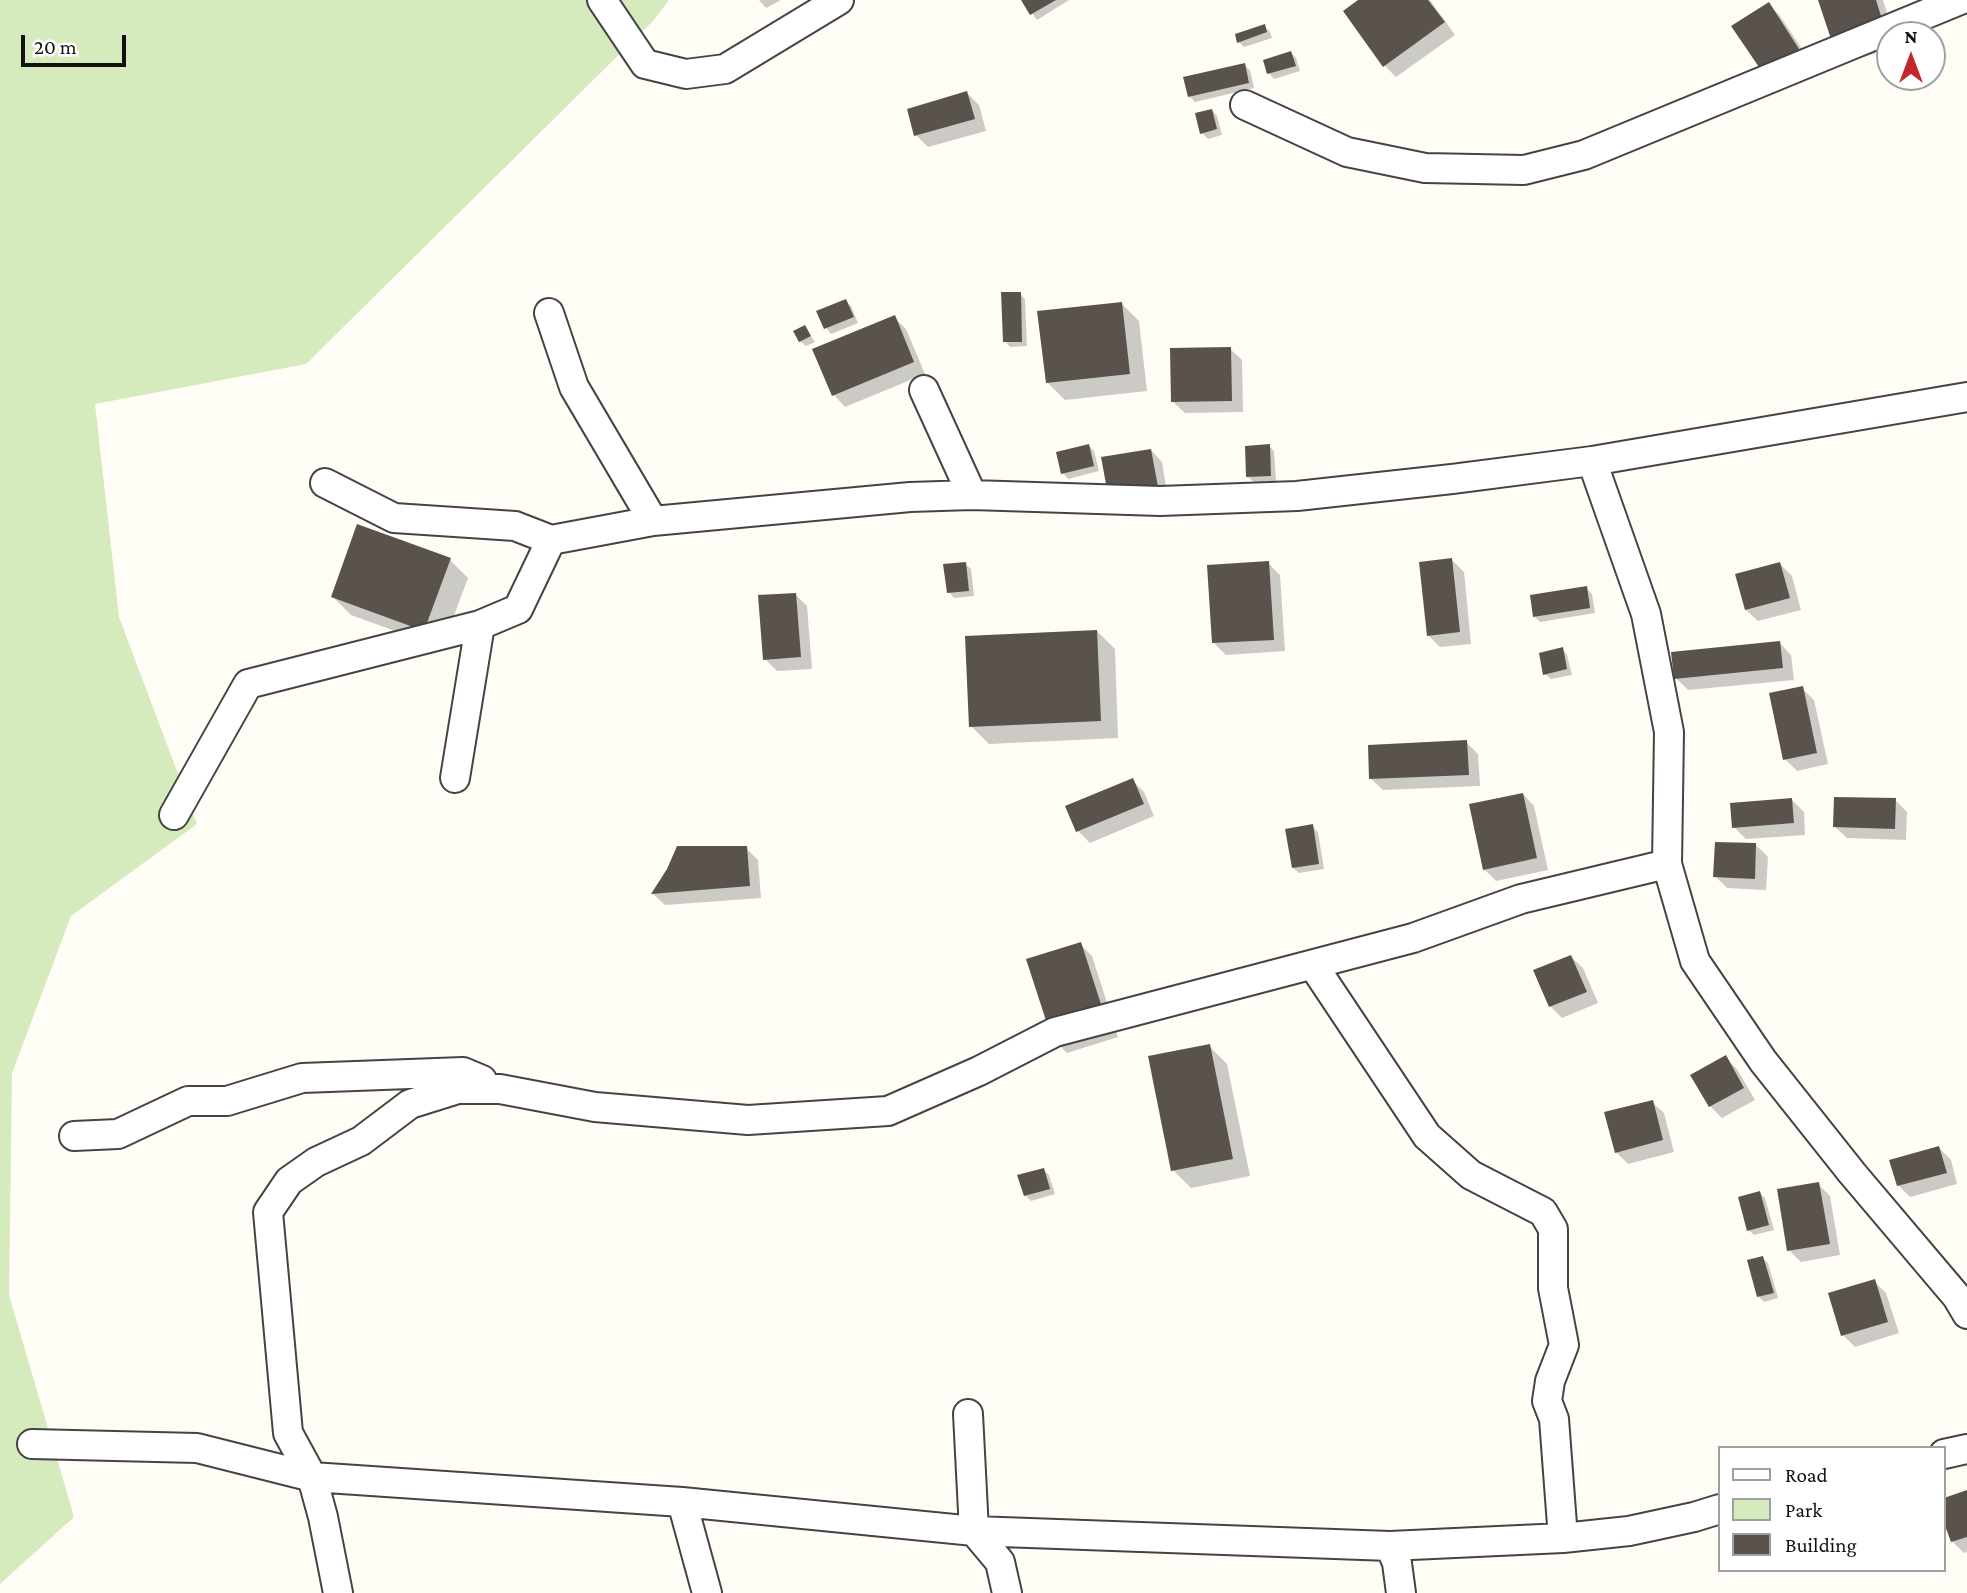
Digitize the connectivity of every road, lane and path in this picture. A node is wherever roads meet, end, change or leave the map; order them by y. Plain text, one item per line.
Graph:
1 (602, 0) edge
2 (839, 0) edge
3 (1960, 0) edge
4 (1245, 105) dead end
5 (549, 313) dead end
6 (924, 390) dead end
7 (1967, 397) edge
8 (1592, 461) junction
9 (325, 483) dead end
10 (972, 495) junction
11 (653, 521) junction
12 (551, 540) junction
13 (480, 625) junction
14 (455, 778) dead end
15 (174, 815) dead end
16 (1667, 864) junction
17 (1313, 965) junction
18 (500, 1089) junction
19 (74, 1136) dead end
20 (1967, 1314) edge
21 (968, 1414) dead end
22 (32, 1444) dead end
23 (1967, 1449) edge
24 (1946, 1454) edge
25 (312, 1477) junction
26 (682, 1502) junction
27 (1718, 1510) edge
28 (974, 1531) junction
29 (1563, 1538) junction
30 (1390, 1545) junction
31 (338, 1593) edge
32 (707, 1593) edge
33 (1007, 1593) edge
34 (1401, 1593) edge

1 - 2 street
3 - 4 street
5 - 11 street
6 - 10 street
7 - 8 street
8 - 10 street
8 - 16 street
9 - 12 street
10 - 11 street
11 - 12 street
12 - 13 street
13 - 14 street
13 - 15 street
16 - 17 street
16 - 20 street
17 - 18 street
17 - 29 street
18 - 19 street
18 - 25 street
21 - 28 street
22 - 25 street
23 - 24 street
25 - 26 street
25 - 31 street
26 - 28 street
26 - 32 street
27 - 29 street
28 - 30 street
28 - 33 street
29 - 30 street
30 - 34 street

